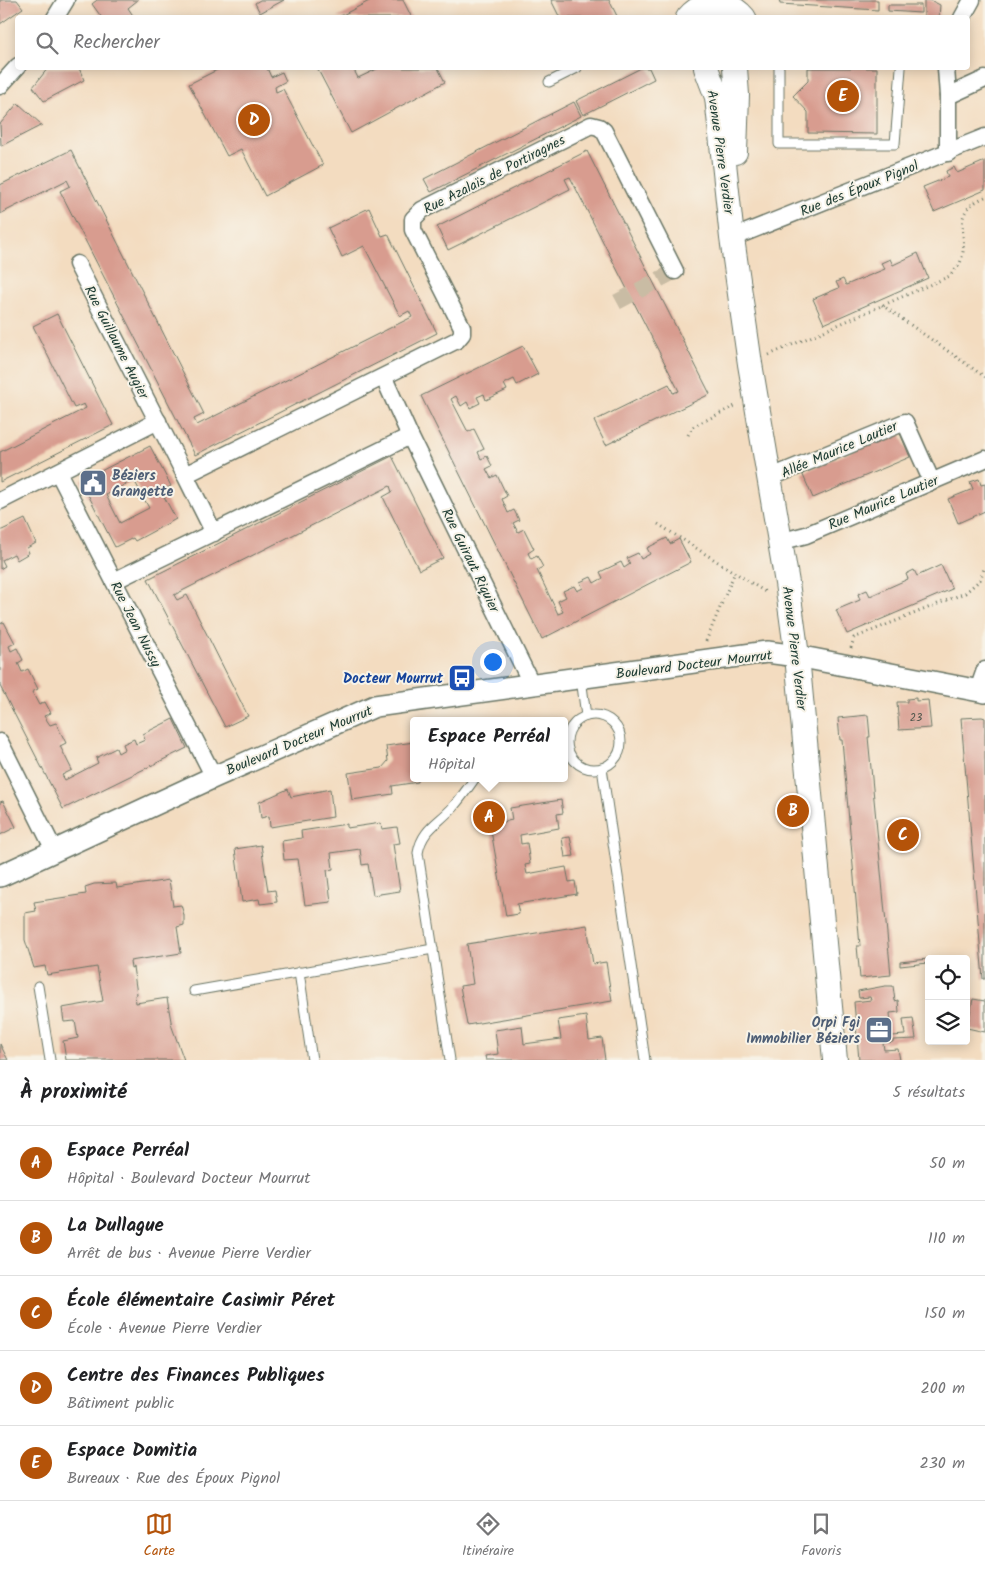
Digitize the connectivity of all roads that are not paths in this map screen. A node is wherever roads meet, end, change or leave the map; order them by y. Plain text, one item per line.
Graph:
1 (972, 0) edge
2 (707, 1) edge
3 (737, 8) edge
4 (690, 15) edge
5 (964, 15) edge
6 (15, 69) edge
7 (573, 70) edge
8 (707, 70) edge
9 (736, 70) edge
10 (779, 70) edge
11 (901, 70) edge
12 (946, 70) edge
13 (985, 79) edge
14 (550, 82) dead end
15 (0, 86) edge
16 (948, 96) junction
17 (985, 137) edge
18 (948, 153) junction
19 (732, 238) junction
20 (77, 264) dead end
21 (675, 271) dead end
22 (384, 378) junction
23 (158, 421) junction
24 (410, 436) junction
25 (985, 460) edge
26 (58, 472) junction
27 (185, 475) junction
28 (768, 478) junction
29 (932, 482) junction
30 (0, 501) edge
31 (214, 533) junction
32 (779, 542) junction
33 (114, 581) junction
34 (797, 656) junction
35 (985, 670) edge
36 (581, 678) junction
37 (532, 685) junction
38 (981, 691) edge
39 (586, 716) junction
40 (568, 735) edge
41 (0, 742) edge
42 (568, 751) edge
43 (602, 768) junction
44 (214, 777) junction
45 (472, 782) edge
46 (54, 850) junction
47 (0, 876) edge
48 (433, 949) junction
49 (300, 972) junction
50 (38, 986) dead end
51 (194, 990) dead end
52 (50, 1060) edge
53 (312, 1060) edge
54 (450, 1060) edge
55 (645, 1060) edge
56 (835, 1060) edge

1 - 5 street
2 - 3 main road
2 - 4 main road
6 - 15 street
7 - 14 lane
8 - 19 main road, Avenue Pierre Verdier
9 - 19 main road, Avenue Pierre Verdier
10 - 11 lane
12 - 16 street
13 - 16 street
16 - 18 street
17 - 18 street, Rue des Époux Pignol
18 - 19 street, Rue des Époux Pignol
19 - 28 main road, Avenue Pierre Verdier
20 - 23 street, Rue Guillaume Augier
21 - 22 street, Rue Azalaïs de Portiragnes
22 - 24 street
22 - 27 street, Rue Azalaïs de Portiragnes
23 - 26 street
23 - 27 street
24 - 31 street
24 - 37 street, Rue Guiraut Riquier
25 - 29 street, Rue Maurice Lautier
26 - 30 street
26 - 33 street, Rue Jean Nussy
27 - 31 street
28 - 29 street, Allée Maurice Lautier
28 - 32 main road, Avenue Pierre Verdier
29 - 32 street, Rue Maurice Lautier
31 - 33 street
32 - 34 main road, Avenue Pierre Verdier
33 - 44 street, Rue Jean Nussy
34 - 36 street, Boulevard Docteur Mourrut
34 - 38 street, Boulevard Docteur Mourrut
34 - 56 main road, Avenue Pierre Verdier
35 - 38 street
36 - 37 street, Boulevard Docteur Mourrut
36 - 39 lane
37 - 44 street, Boulevard Docteur Mourrut
39 - 40 lane
39 - 43 lane
41 - 46 street
42 - 43 lane
43 - 55 lane
44 - 46 street, Boulevard Docteur Mourrut
45 - 48 lane
46 - 47 street, Boulevard Docteur Mourrut
48 - 49 lane
48 - 54 lane
49 - 51 lane
49 - 53 lane
50 - 52 lane

